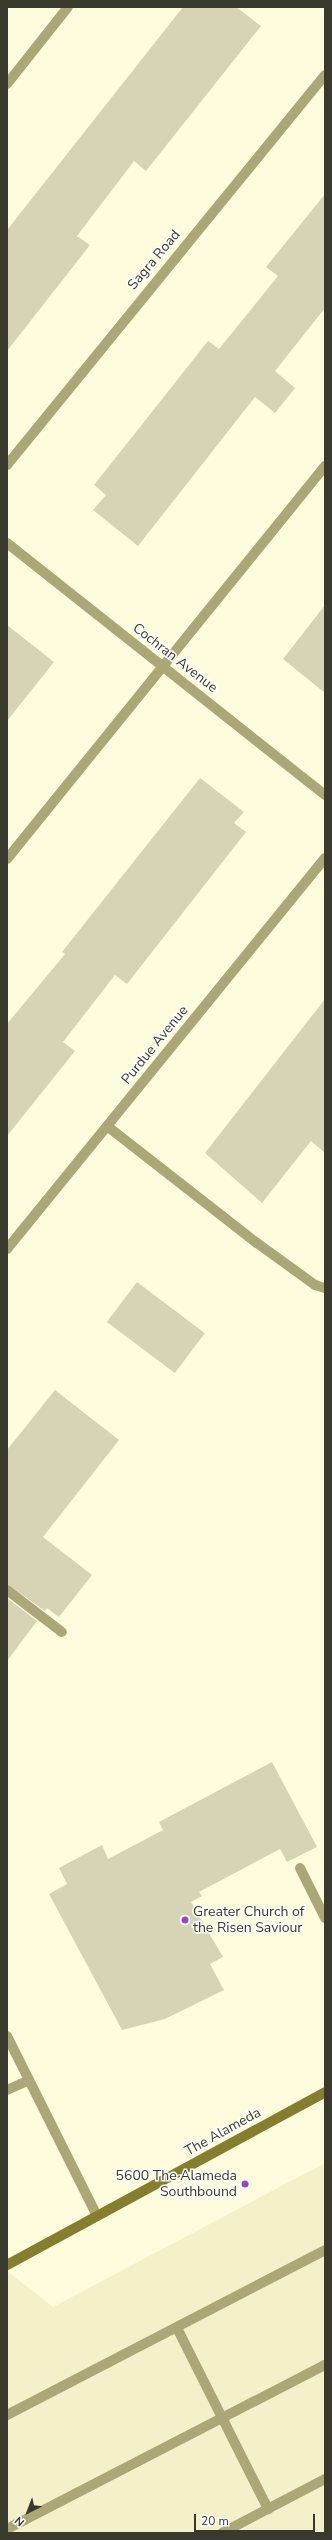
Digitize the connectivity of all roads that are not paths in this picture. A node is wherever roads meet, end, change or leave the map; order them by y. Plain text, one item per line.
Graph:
1 (68, 7) edge
2 (325, 75) edge
3 (7, 84) edge
4 (7, 465) edge
5 (325, 466) edge
6 (7, 542) edge
7 (163, 667) junction
8 (325, 795) edge
9 (325, 858) edge
10 (7, 859) edge
11 (107, 1126) junction
12 (7, 1249) edge
13 (325, 1288) edge
14 (7, 1590) edge
15 (62, 1632) dead end
16 (300, 1868) dead end
17 (325, 1918) edge
18 (7, 2036) edge
19 (29, 2080) junction
20 (7, 2090) edge
21 (325, 2092) edge
22 (97, 2216) junction
23 (325, 2250) edge
24 (7, 2265) edge
25 (177, 2328) junction
26 (325, 2365) edge
27 (7, 2415) edge
28 (222, 2418) junction
29 (325, 2479) edge
30 (268, 2509) junction
31 (7, 2530) edge
32 (222, 2533) edge

1 - 3 street
2 - 4 street, Sagra Road
5 - 7 street
6 - 7 street, Cochran Avenue
7 - 8 street, Cochran Avenue
7 - 10 street
9 - 11 street, Purdue Avenue
11 - 12 street, Purdue Avenue
11 - 13 street
14 - 15 street
16 - 17 street
18 - 19 street
19 - 20 street
19 - 22 street
21 - 22 main road, The Alameda
22 - 24 main road, The Alameda
23 - 25 street
25 - 27 street
25 - 28 street
26 - 28 street
28 - 30 street
28 - 31 street
29 - 30 street
30 - 32 street

